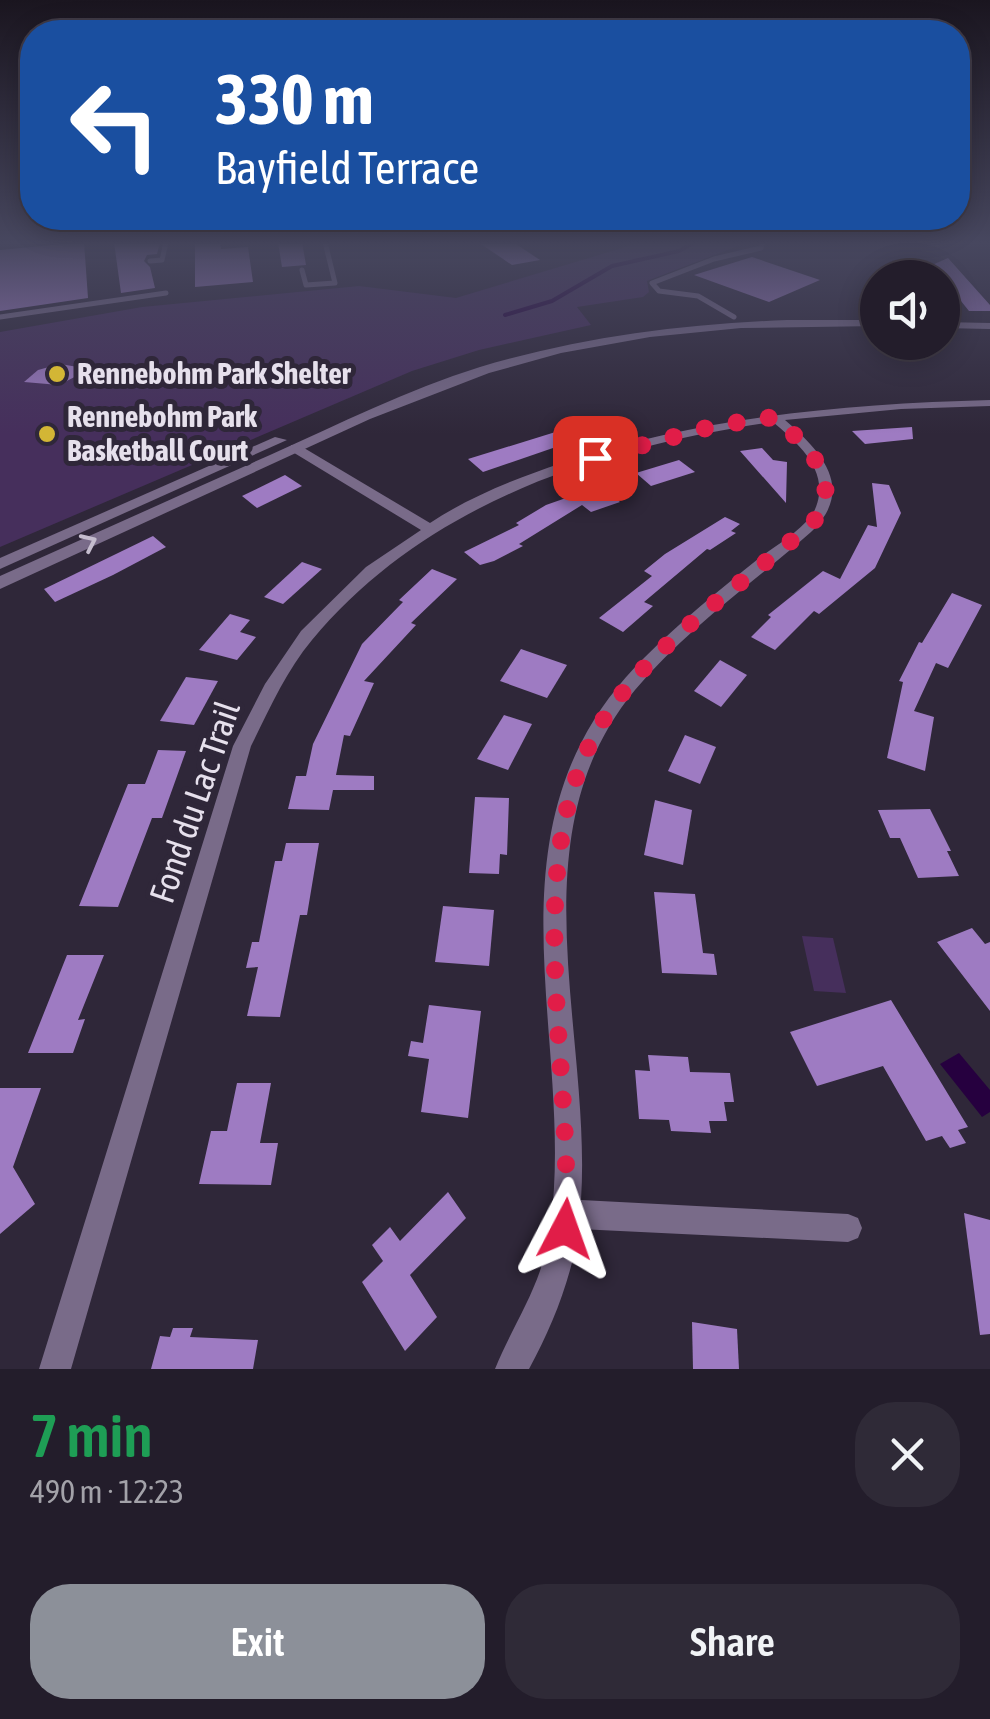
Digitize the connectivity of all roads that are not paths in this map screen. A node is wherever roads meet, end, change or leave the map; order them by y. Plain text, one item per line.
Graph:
1 (73, 306) edge
2 (712, 306) edge
3 (0, 316) edge
4 (734, 317) junction
5 (860, 319) edge
6 (990, 319) edge
7 (860, 320) edge
8 (960, 320) edge
9 (960, 323) edge
10 (990, 326) edge
11 (990, 404) edge
12 (774, 417) junction
13 (288, 444) junction
14 (428, 528) junction
15 (0, 564) edge
16 (0, 583) edge
17 (566, 1214) junction
18 (848, 1228) dead end
19 (55, 1369) edge
20 (511, 1369) edge

1 - 3 lane
2 - 4 lane
4 - 5 street
4 - 13 street
6 - 8 street
7 - 13 street
9 - 10 street
11 - 12 street, Fond du Lac Trail
12 - 14 street, Fond du Lac Trail
12 - 17 street
13 - 14 street
13 - 15 street
16 -> 13 street
14 - 19 street, Fond du Lac Trail
17 - 18 street
17 - 20 street

